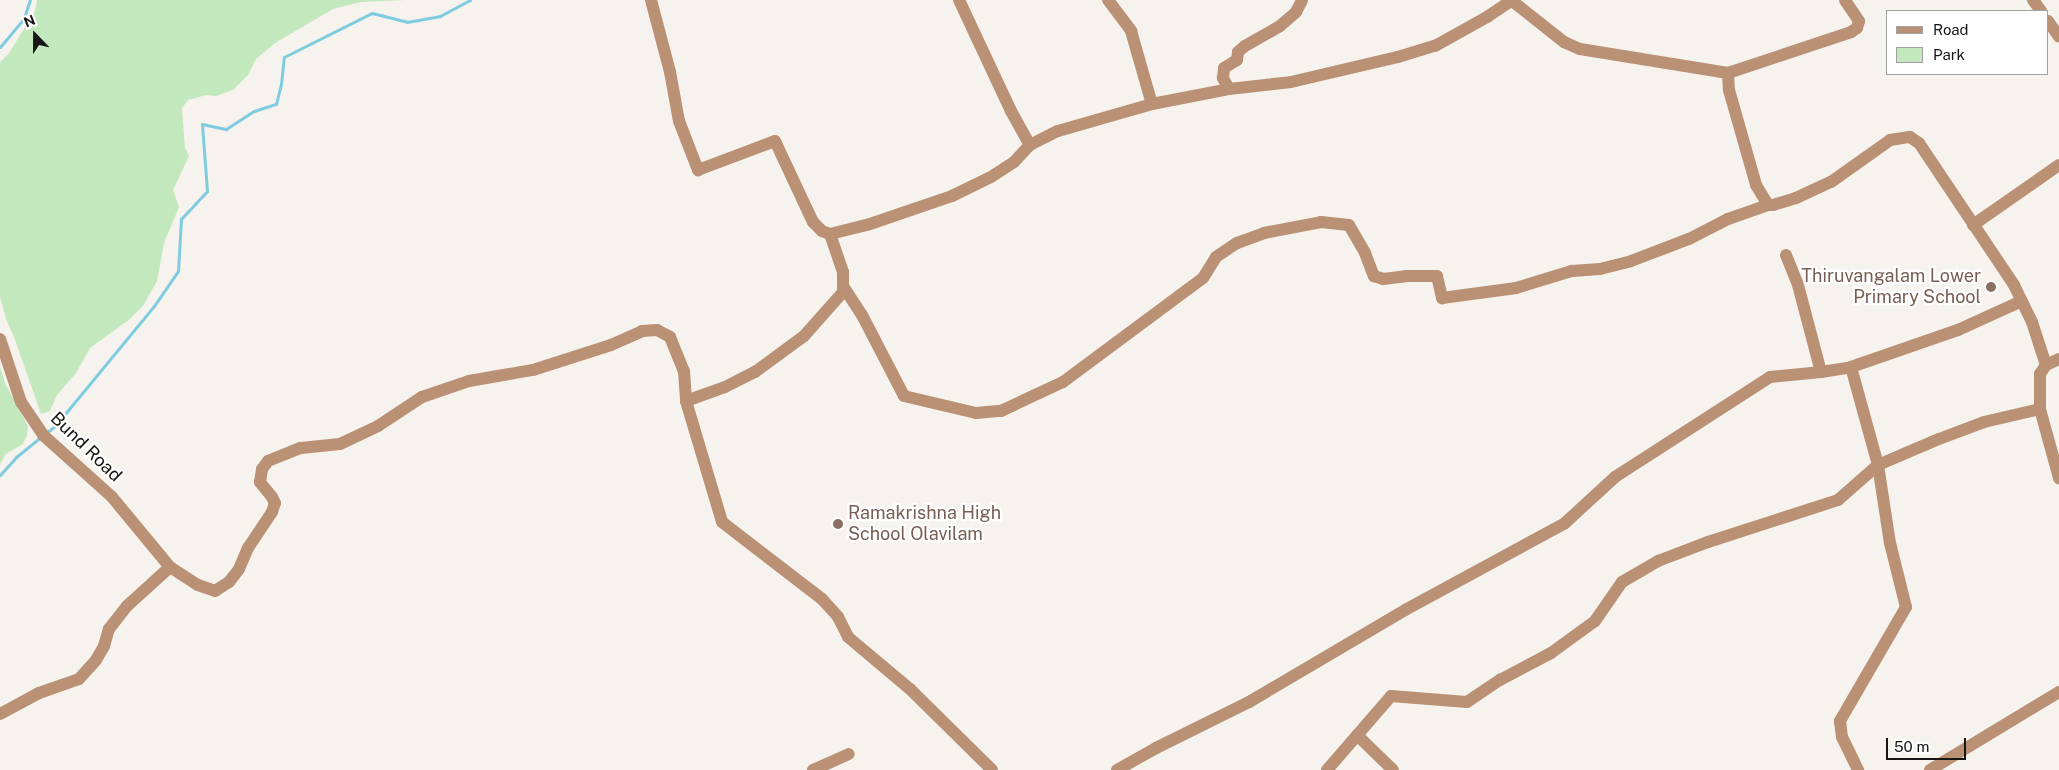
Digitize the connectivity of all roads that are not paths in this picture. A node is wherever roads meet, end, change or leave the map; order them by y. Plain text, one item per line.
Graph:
1 (651, 0) edge
2 (959, 0) edge
3 (1108, 0) edge
4 (1302, 0) edge
5 (1512, 0) edge
6 (1845, 0) edge
7 (2049, 22) edge
8 (2059, 37) edge
9 (1728, 73) junction
10 (1229, 89) junction
11 (1152, 104) junction
12 (1030, 145) junction
13 (2059, 165) edge
14 (1768, 205) junction
15 (1973, 225) junction
16 (830, 234) junction
17 (1786, 254) dead end
18 (843, 286) junction
19 (2022, 300) junction
20 (0, 340) edge
21 (2059, 359) edge
22 (2046, 365) junction
23 (1851, 367) junction
24 (1821, 372) junction
25 (686, 401) junction
26 (2040, 410) junction
27 (1878, 465) junction
28 (2059, 478) edge
29 (170, 567) junction
30 (2059, 692) edge
31 (0, 714) edge
32 (1357, 735) junction
33 (849, 754) dead end
34 (813, 770) edge
35 (992, 770) edge
36 (1117, 770) edge
37 (1327, 770) edge
38 (1393, 770) edge
39 (1858, 770) edge
40 (1930, 770) edge

1 - 16 street
2 - 12 street
3 - 11 street
4 - 10 street
5 - 9 street
5 - 10 street
6 - 9 street
7 - 8 street
9 - 14 street
10 - 11 street
11 - 12 street
12 - 16 street
13 - 15 street
14 - 15 street
14 - 18 street
15 - 19 street
16 - 18 street
17 - 24 street
18 - 25 street
19 - 22 street
19 - 23 street
20 - 29 street, Bund Road
21 - 22 street
22 - 26 street
23 - 24 street
23 - 27 street
24 - 36 street
25 - 29 street, Bund Road
25 - 35 street
26 - 27 street
26 - 28 street
27 - 32 street
27 - 39 street
29 - 31 street
30 - 40 street
32 - 37 street
32 - 38 street
33 - 34 street

